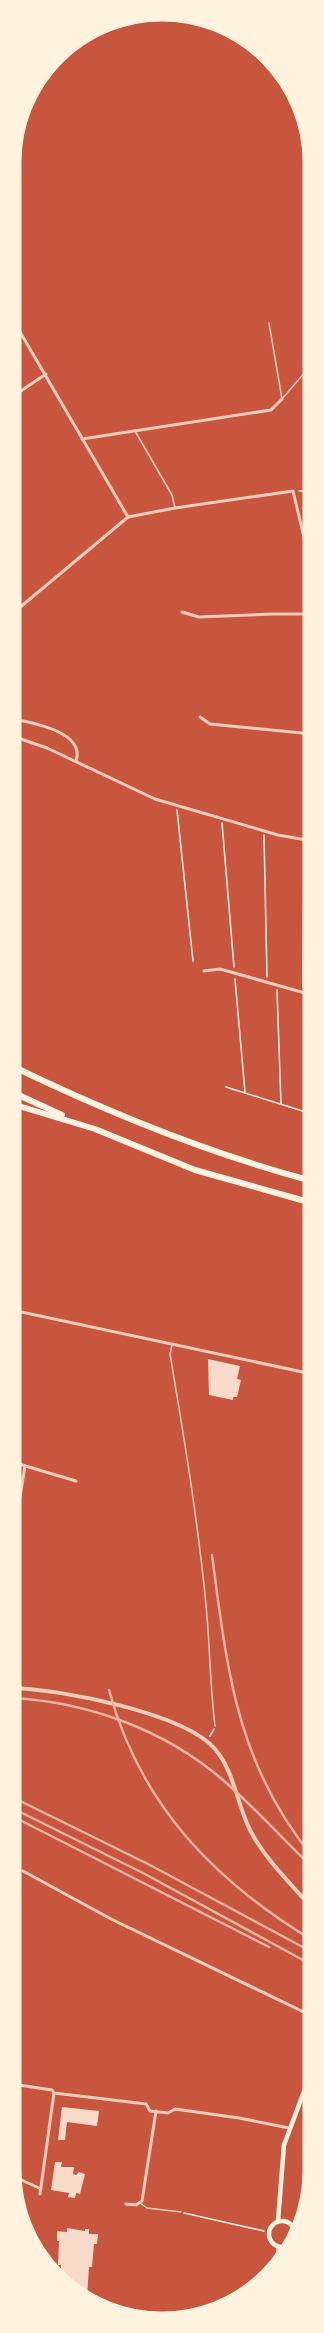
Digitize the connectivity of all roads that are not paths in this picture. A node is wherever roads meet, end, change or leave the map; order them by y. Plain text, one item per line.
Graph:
1 (269, 323) dead end
2 (19, 330) edge
3 (305, 372) edge
4 (46, 374) junction
5 (19, 392) edge
6 (282, 399) junction
7 (135, 430) junction
8 (82, 439) junction
9 (175, 508) junction
10 (128, 517) junction
11 (305, 542) edge
12 (19, 608) edge
13 (182, 612) dead end
14 (305, 614) edge
15 (200, 717) dead end
16 (19, 720) edge
17 (305, 733) edge
18 (19, 739) edge
19 (76, 761) junction
20 (305, 840) edge
21 (204, 971) dead end
22 (305, 994) edge
23 (19, 1069) edge
24 (19, 1095) edge
25 (19, 1106) edge
26 (82, 1125) junction
27 (305, 1179) edge
28 (305, 1201) edge
29 (19, 1311) edge
30 (172, 1344) junction
31 (305, 1372) edge
32 (19, 1464) edge
33 (25, 1466) junction
34 (76, 1481) dead end
35 (19, 1503) edge
36 (19, 1689) edge
37 (216, 1726) road end
38 (23, 1871) dead end
39 (305, 1900) edge
40 (305, 2013) edge
41 (19, 2085) edge
42 (305, 2088) edge
43 (54, 2093) junction
44 (156, 2112) junction
45 (289, 2128) junction
46 (19, 2179) edge
47 (41, 2188) junction
48 (40, 2194) dead end
49 (140, 2203) junction
50 (126, 2204) dead end
51 (181, 2212) road end
52 (278, 2221) junction
53 (293, 2227) edge
54 (278, 2247) junction
55 (283, 2247) edge
56 (277, 2255) edge

1 - 6 lane
2 - 4 street
3 - 6 lane
4 - 5 street
4 - 8 street
6 - 7 street
7 - 8 street
7 - 9 lane
8 - 10 street
9 - 10 street
9 - 11 street
10 - 12 street
13 - 14 street
15 - 17 street
16 - 19 street
18 - 19 street
19 - 20 street
21 - 22 street
23 - 27 highway
24 - 26 highway
25 - 26 highway
26 - 28 highway
29 - 30 street
30 - 31 street
30 - 37 lane
32 - 33 street
33 - 34 street
33 - 35 street
36 - 39 street
38 - 40 street
41 - 43 street
42 - 45 main road
43 - 44 street
43 - 47 street
44 - 45 street
44 - 49 street
45 - 52 main road
46 - 47 street
47 - 48 street
49 - 50 street
49 - 51 lane
52 - 53 main road
52 - 54 main road
54 - 55 main road
54 - 56 street

